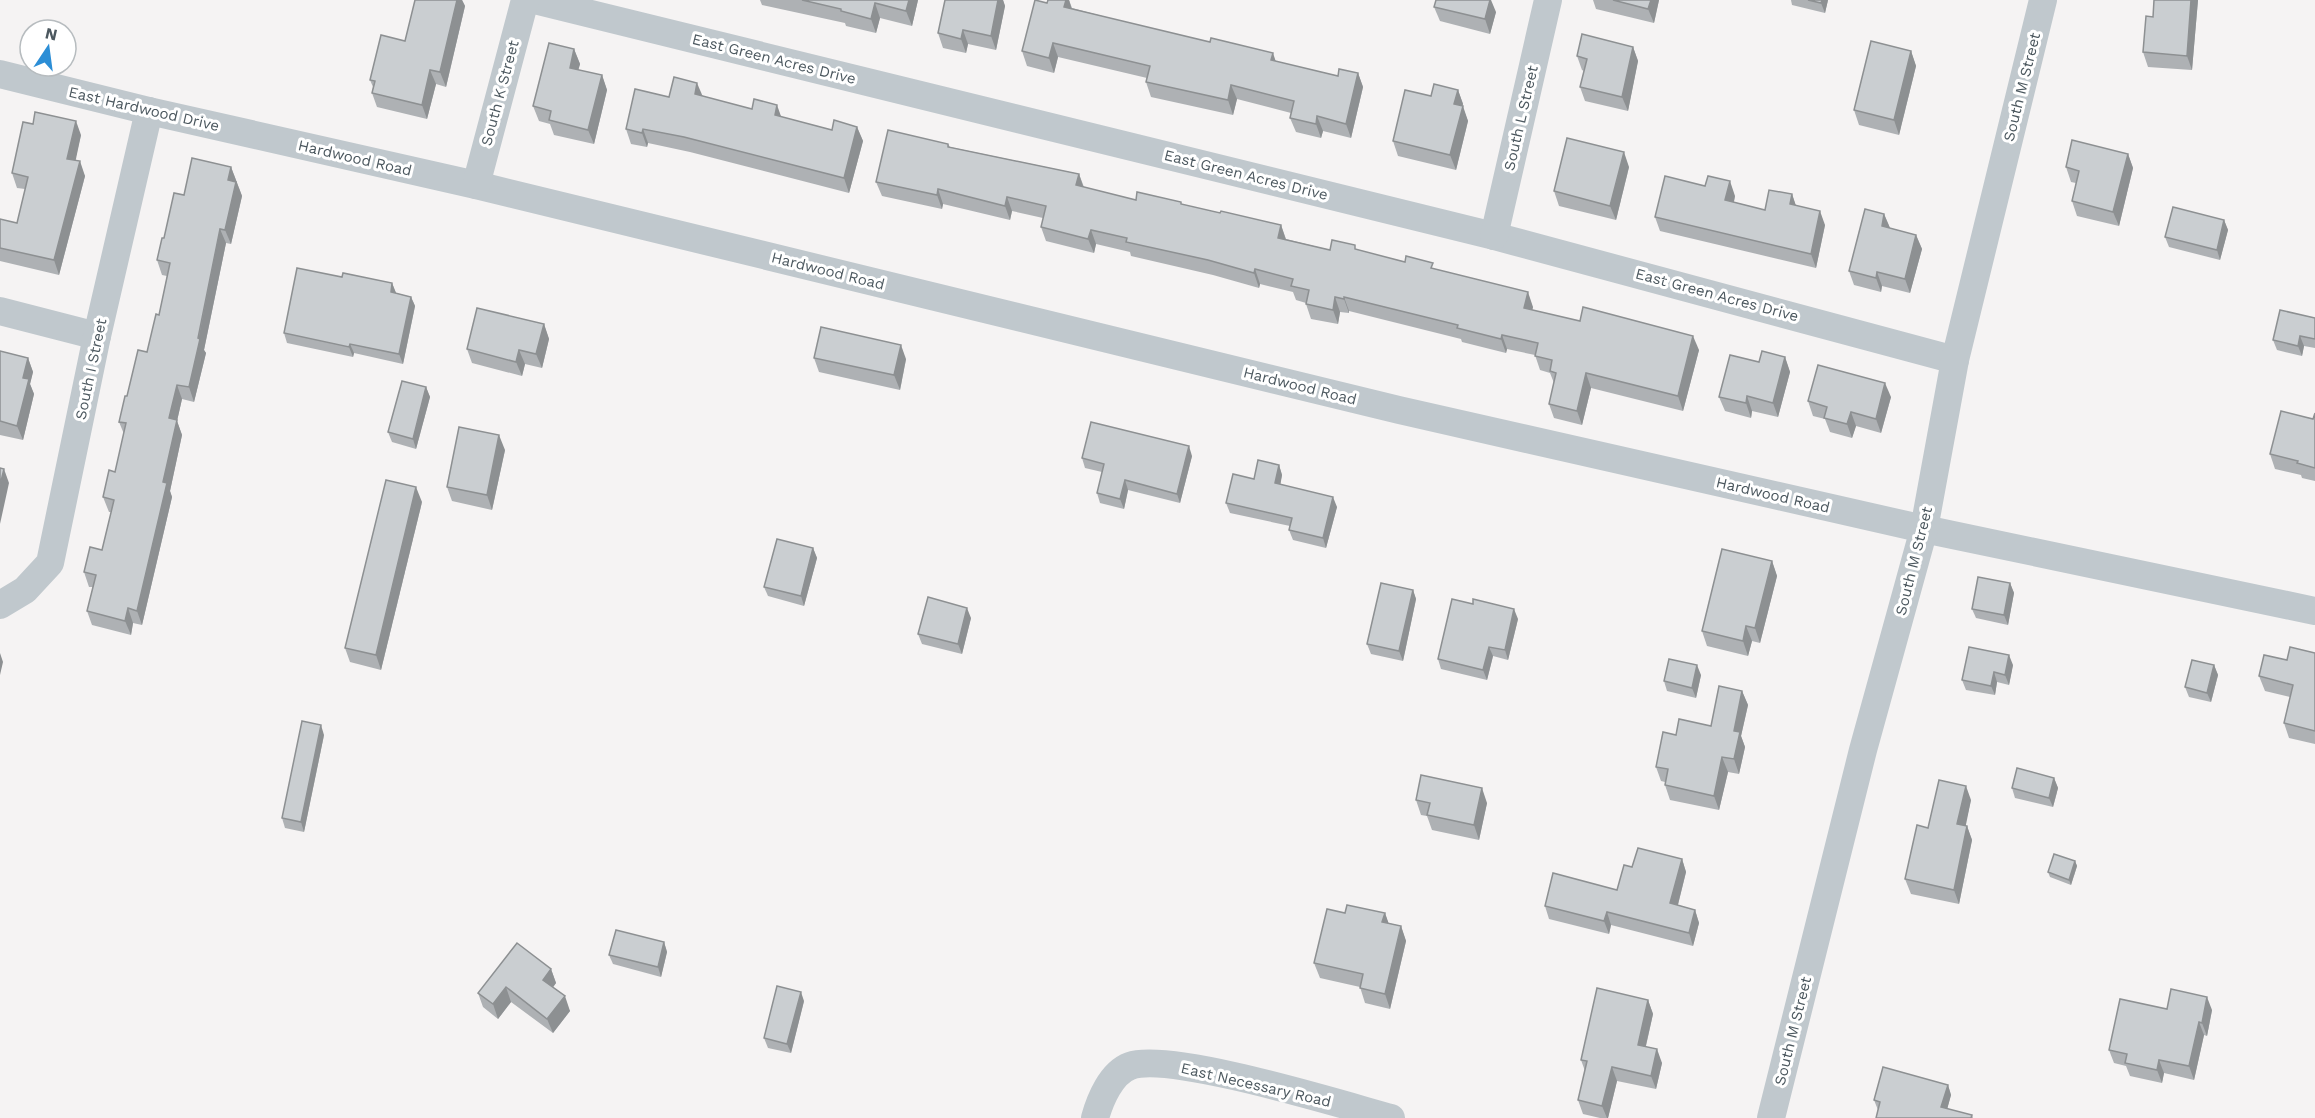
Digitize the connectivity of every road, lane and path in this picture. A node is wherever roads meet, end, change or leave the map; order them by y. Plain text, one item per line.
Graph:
1 (525, 0) edge
2 (534, 0) edge
3 (1548, 0) edge
4 (2043, 0) edge
5 (0, 74) edge
6 (150, 111) junction
7 (289, 143) joint
8 (476, 185) junction
9 (1494, 236) junction
10 (0, 311) edge
11 (98, 336) junction
12 (1955, 360) junction
13 (1924, 529) junction
14 (0, 605) edge
15 (2315, 611) edge
16 (1095, 1118) edge
17 (1391, 1118) edge
18 (1771, 1118) edge

1 - 8 street, South K Street
2 - 9 street, East Green Acres Drive
3 - 9 street, South L Street
4 - 12 street, South M Street
5 - 6 street, East Hardwood Drive
6 - 7 street, East Hardwood Drive
6 - 11 street, South I Street
7 - 8 street, Hardwood Road
8 - 13 street, Hardwood Road
9 - 12 street, East Green Acres Drive
10 - 11 street
11 - 14 street, South I Street
12 - 13 street, South M Street
13 - 15 street, Hardwood Road
13 - 18 street, South M Street
16 - 17 street, East Necessary Road

